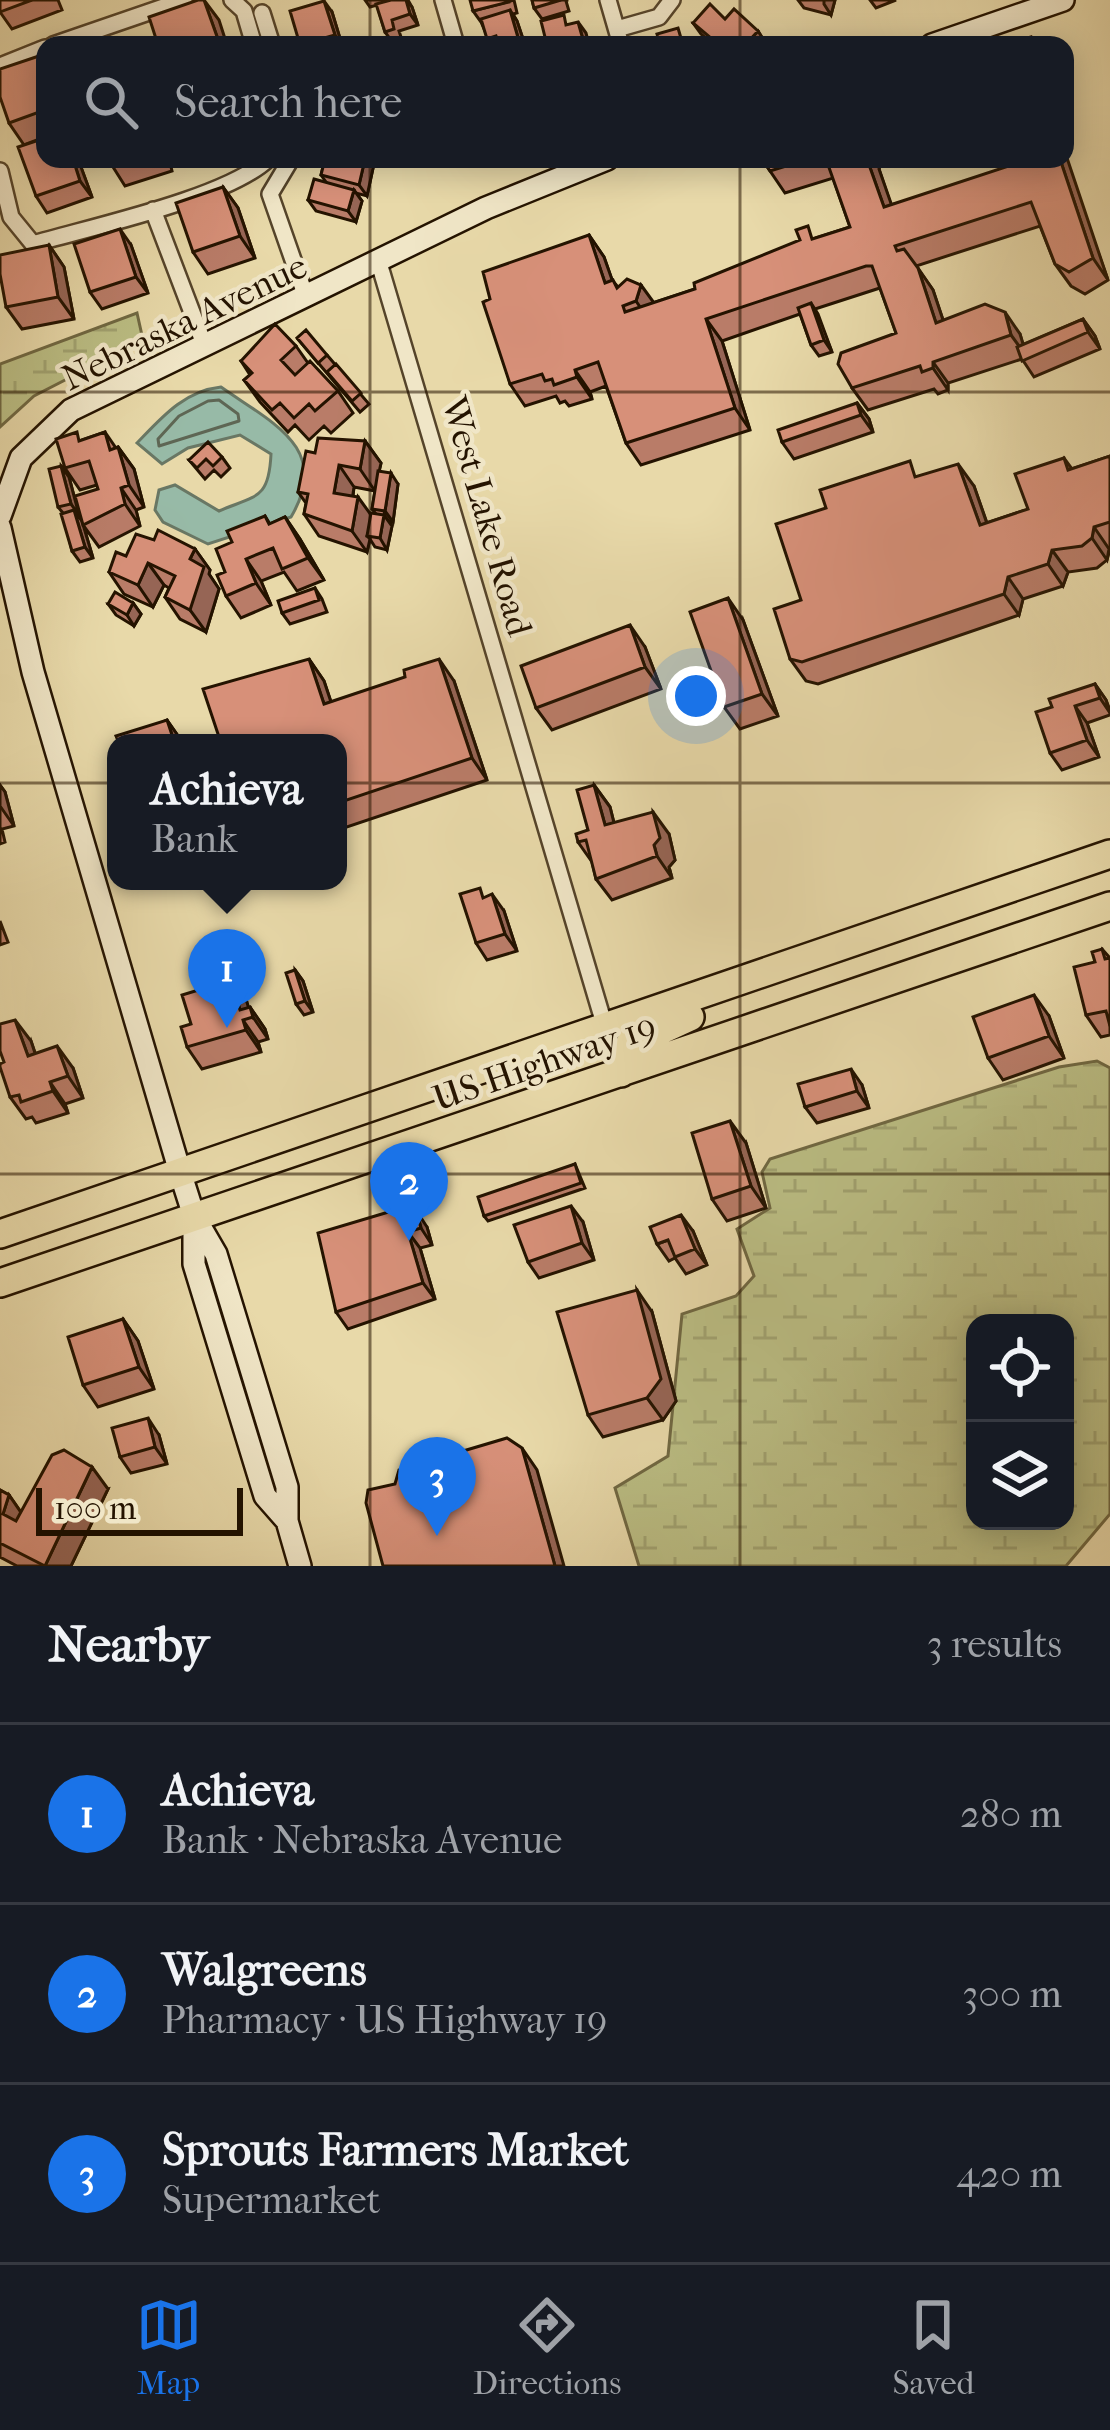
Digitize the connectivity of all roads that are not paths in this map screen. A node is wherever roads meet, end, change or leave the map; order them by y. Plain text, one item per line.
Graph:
1 (184, 0) edge
2 (232, 0) edge
3 (443, 0) edge
4 (608, 0) edge
5 (672, 0) edge
6 (1063, 0) edge
7 (262, 13) dead end
8 (78, 36) edge
9 (251, 36) edge
10 (269, 36) edge
11 (453, 36) edge
12 (619, 36) edge
13 (621, 36) edge
14 (958, 36) edge
15 (36, 51) edge
16 (0, 66) edge
17 (254, 168) edge
18 (286, 168) edge
19 (585, 168) edge
20 (0, 170) edge
21 (153, 210) junction
22 (379, 263) junction
23 (306, 297) junction
24 (204, 344) junction
25 (0, 516) edge
26 (0, 528) edge
27 (1110, 854) edge
28 (1110, 905) edge
29 (901, 925) junction
30 (605, 1027) junction
31 (621, 1073) junction
32 (180, 1172) junction
33 (194, 1216) junction
34 (0, 1234) edge
35 (0, 1283) edge
36 (300, 1566) edge

1 - 8 street
2 - 9 street
3 - 11 street
4 - 12 street
5 - 13 street
6 - 14 street
7 - 10 street
15 - 16 street
17 - 21 street
18 - 23 street
19 - 22 street
20 - 21 street
21 - 24 street
22 - 23 street, Nebraska Avenue
22 - 30 street, West Lake Road
23 - 24 street, Nebraska Avenue
24 - 25 street, Nebraska Avenue
26 - 32 street
27 - 29 highway, US Highway 19
28 - 31 highway, US Highway 19
29 - 30 highway, US Highway 19
29 - 31 highway
30 - 32 highway, US Highway 19
31 - 33 highway, US Highway 19
32 - 33 street
32 - 34 highway, US Highway 19
33 - 35 highway, US Highway 19
33 - 36 street

